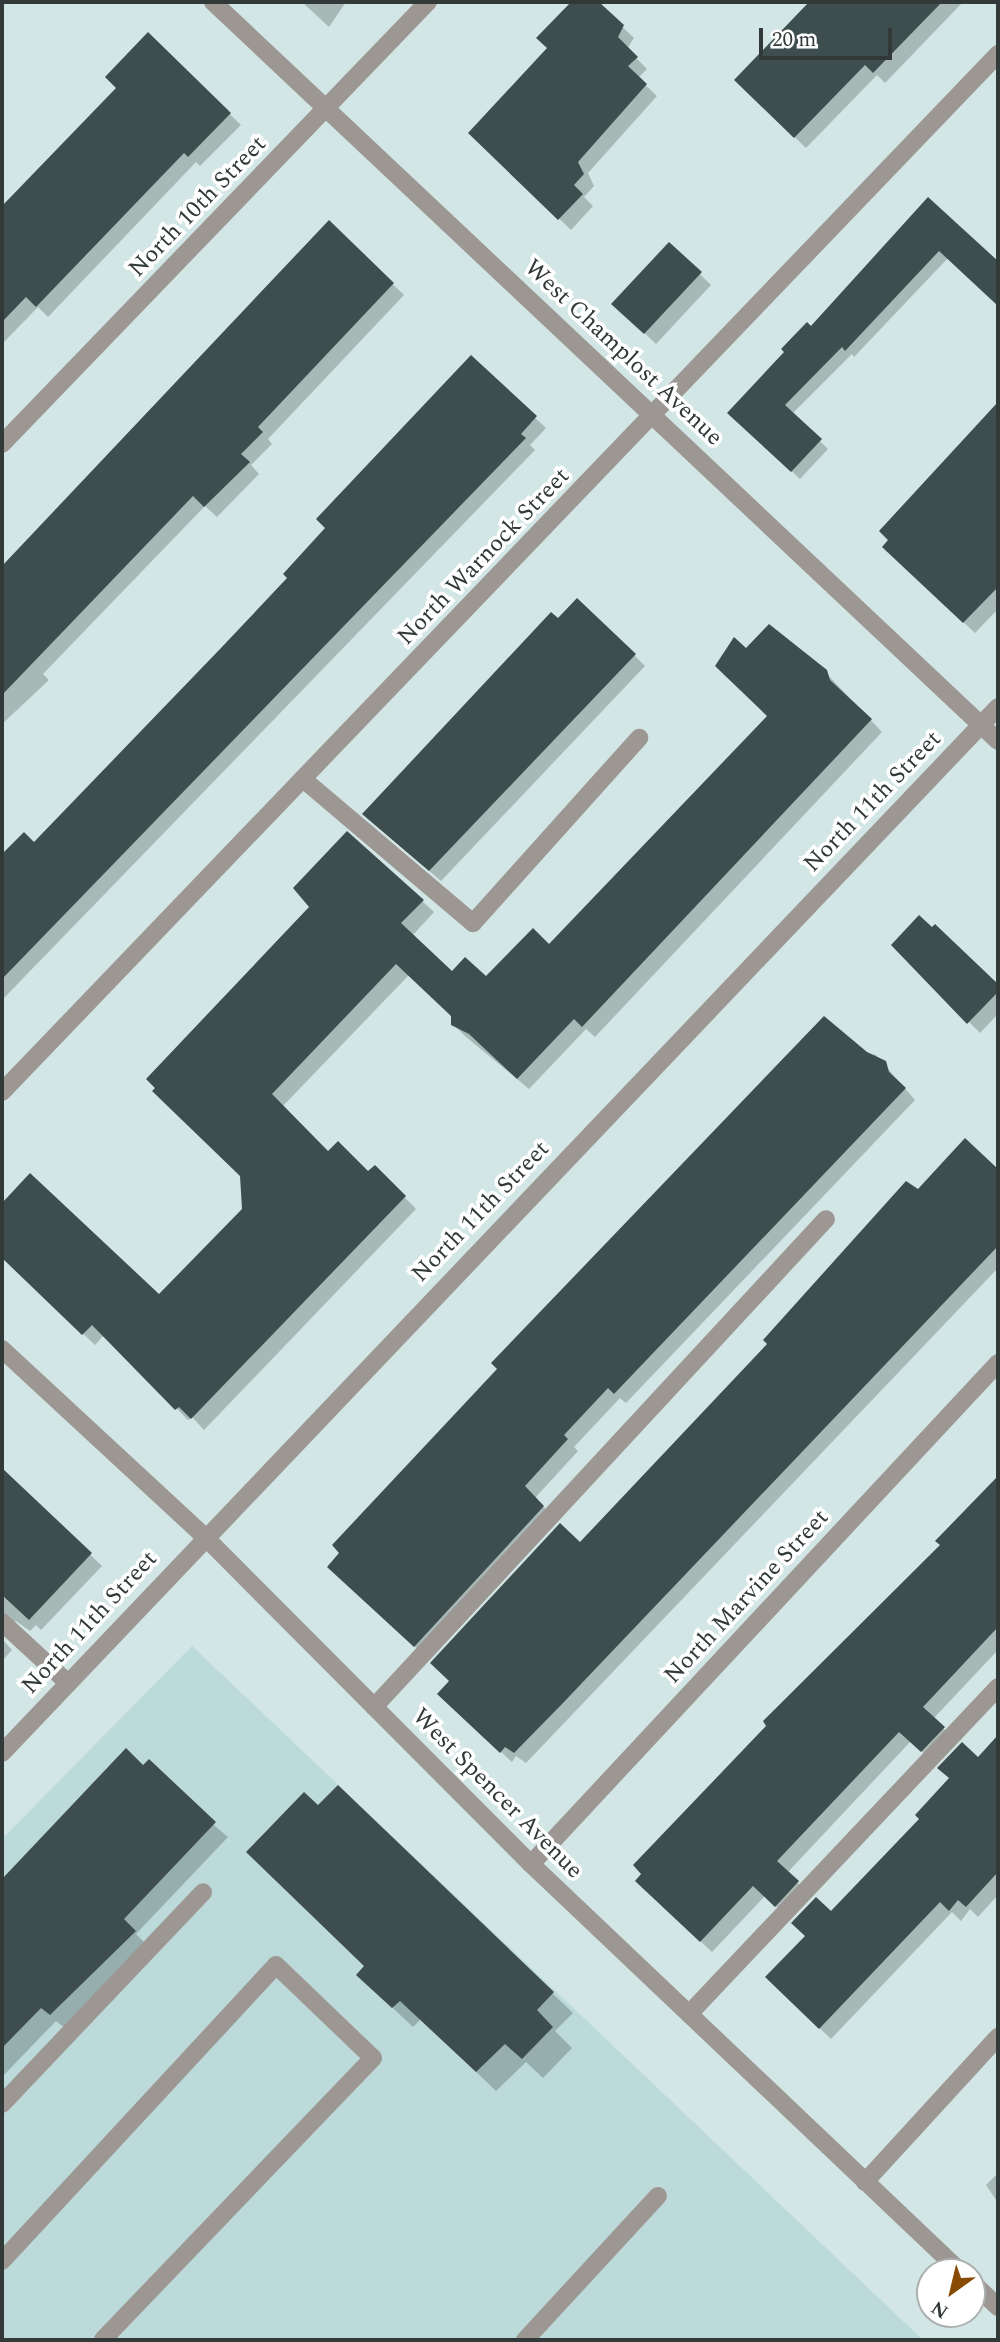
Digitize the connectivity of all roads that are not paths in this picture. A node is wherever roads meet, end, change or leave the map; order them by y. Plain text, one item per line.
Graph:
1 (213, 2) edge
2 (428, 2) edge
3 (998, 54) edge
4 (326, 109) junction
5 (655, 415) junction
6 (2, 444) edge
7 (998, 707) edge
8 (981, 725) junction
9 (639, 738) dead end
10 (998, 741) edge
11 (303, 779) junction
12 (2, 1092) edge
13 (826, 1219) dead end
14 (2, 1349) edge
15 (998, 1363) edge
16 (204, 1536) junction
17 (2, 1622) edge
18 (68, 1683) junction
19 (998, 1687) edge
20 (374, 1707) junction
21 (2, 1754) edge
22 (531, 1864) junction
23 (203, 1892) dead end
24 (689, 2014) junction
25 (998, 2037) edge
26 (2, 2104) edge
27 (865, 2182) junction
28 (658, 2196) dead end
29 (946, 2258) edge
30 (2, 2261) edge
31 (103, 2340) edge
32 (525, 2340) edge

1 - 4 street, West Champlost Avenue
2 - 4 street, North 10th Street
3 - 5 street, North Warnock Street
4 - 5 street, West Champlost Avenue
4 - 6 street, North 10th Street
5 - 8 street, West Champlost Avenue
5 - 11 street, North Warnock Street
7 - 8 street, North 11th Street
8 - 10 street, West Champlost Avenue
8 - 16 street, North 11th Street
9 - 11 street
11 - 12 street, North Warnock Street
13 - 20 street
14 - 16 street, West Spencer Avenue
15 - 22 street, North Marvine Street
16 - 18 street, North 11th Street
16 - 20 street, West Spencer Avenue
17 - 18 street
18 - 21 street, North 11th Street
19 - 24 street
20 - 22 street, West Spencer Avenue
22 - 24 street, West Spencer Avenue
23 - 26 street
24 - 27 street, West Spencer Avenue
25 - 27 street
27 - 29 street, West Spencer Avenue
28 - 32 street
30 - 31 street

